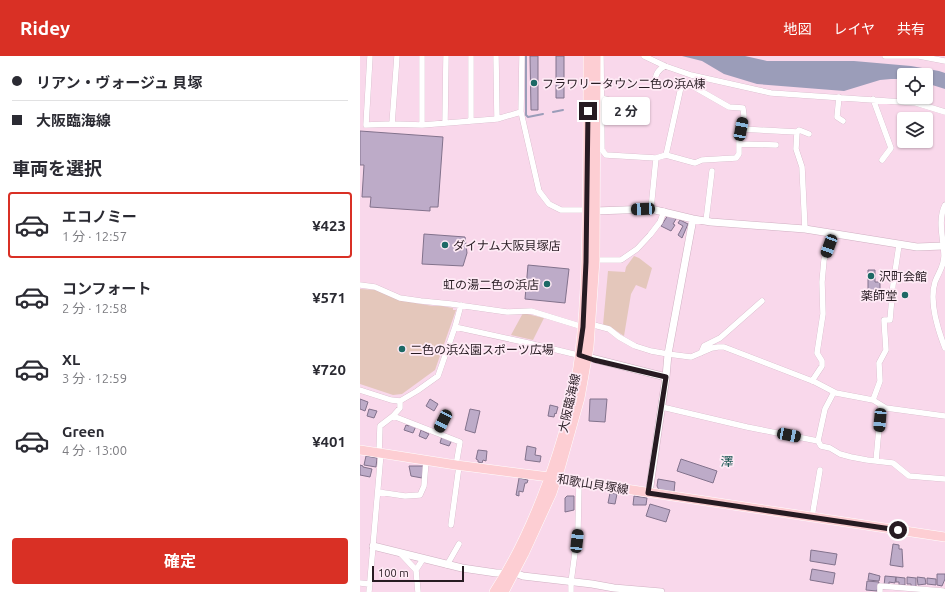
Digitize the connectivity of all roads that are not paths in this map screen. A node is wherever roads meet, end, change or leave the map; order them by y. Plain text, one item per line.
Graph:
1 (370, 56) edge
2 (397, 56) edge
3 (422, 56) edge
4 (446, 56) edge
5 (471, 56) edge
6 (496, 56) edge
7 (522, 56) edge
8 (588, 56) edge
9 (596, 56) edge
10 (601, 56) edge
11 (644, 56) edge
12 (885, 56) edge
13 (945, 61) edge
14 (665, 66) junction
15 (592, 81) junction
16 (654, 84) dead end
17 (839, 97) junction
18 (601, 98) junction
19 (873, 99) junction
20 (633, 106) dead end
21 (521, 112) junction
22 (945, 112) edge
23 (497, 119) junction
24 (471, 121) junction
25 (843, 121) dead end
26 (445, 123) junction
27 (392, 124) junction
28 (422, 125) junction
29 (741, 129) junction
30 (797, 132) junction
31 (809, 134) dead end
32 (739, 144) junction
33 (776, 145) dead end
34 (666, 155) junction
35 (656, 158) junction
36 (882, 160) dead end
37 (712, 171) dead end
38 (945, 205) edge
39 (651, 209) junction
40 (591, 211) junction
41 (664, 211) junction
42 (692, 219) junction
43 (706, 222) junction
44 (805, 229) junction
45 (834, 233) junction
46 (944, 242) edge
47 (899, 245) junction
48 (595, 260) junction
49 (360, 285) edge
50 (762, 301) dead end
51 (461, 305) junction
52 (586, 325) junction
53 (454, 327) junction
54 (943, 335) edge
55 (945, 348) edge
56 (701, 353) junction
57 (668, 354) junction
58 (583, 356) junction
59 (666, 377) junction
60 (812, 381) junction
61 (360, 390) edge
62 (834, 392) junction
63 (873, 400) junction
64 (400, 401) junction
65 (881, 406) junction
66 (662, 407) junction
67 (448, 413) dead end
68 (393, 416) junction
69 (945, 416) edge
70 (437, 432) junction
71 (818, 441) junction
72 (360, 450) edge
73 (380, 453) junction
74 (426, 461) junction
75 (876, 461) junction
76 (457, 466) junction
77 (820, 470) dead end
78 (553, 477) junction
79 (945, 479) edge
80 (579, 482) junction
81 (378, 492) junction
82 (648, 493) junction
83 (812, 517) junction
84 (451, 525) dead end
85 (945, 536) edge
86 (459, 544) dead end
87 (373, 546) junction
88 (401, 554) junction
89 (424, 559) junction
90 (447, 565) junction
91 (416, 570) junction
92 (510, 573) junction
93 (571, 582) junction
94 (360, 583) edge
95 (369, 584) junction
96 (943, 590) edge
97 (369, 592) edge
98 (418, 592) edge
99 (494, 592) edge
100 (504, 592) edge
101 (571, 592) edge
102 (661, 592) edge
103 (880, 592) edge

1 - 27 street
2 - 27 street
3 - 28 street
4 - 26 street
5 - 24 street
6 - 23 street
7 - 21 street
8 - 15 main road, 大阪臨海線
9 - 15 main road, 大阪臨海線
10 - 18 street
11 - 14 street
12 - 13 street
14 - 16 street
14 - 17 street
15 - 40 main road, 大阪臨海線
17 - 19 street
17 - 25 street
18 - 20 street
18 - 35 street
19 - 22 street
19 - 36 street
21 - 23 street
21 - 40 street
23 - 24 street
24 - 26 street
26 - 28 street
27 - 28 street
29 - 30 street
29 - 32 street
29 - 34 street
30 - 31 street
30 - 44 street
32 - 33 street
32 - 34 street
34 - 35 street
35 - 39 street
37 - 43 street
38 - 46 street
39 - 40 street
39 - 41 street
40 - 48 main road, 大阪臨海線
40 - 52 main road, 大阪臨海線
41 - 42 street
41 - 48 street
42 - 43 street
42 - 57 street
43 - 44 street
44 - 45 street
45 - 47 street
45 - 60 street
46 - 47 street
46 - 54 street
47 - 63 street
48 - 52 main road, 大阪臨海線
49 - 51 street
50 - 56 street
51 - 52 street
51 - 53 street
52 - 57 street
52 - 58 main road, 大阪臨海線
53 - 58 street
53 - 64 street
54 - 55 street
56 - 57 street
56 - 60 street
57 - 59 street
58 - 59 street
58 - 78 main road, 大阪臨海線
59 - 66 street
60 - 62 street
61 - 64 street
62 - 63 street
62 - 71 street
63 - 65 street
64 - 68 street
65 - 69 street
65 - 75 street
66 - 71 street
66 - 82 street
67 - 70 street
68 - 70 street
68 - 73 street
70 - 76 street
71 - 75 street
72 - 73 main road, 和歌山貝塚線
73 - 74 main road, 和歌山貝塚線
73 - 81 street
74 - 76 main road, 和歌山貝塚線
74 - 81 street
75 - 79 street
76 - 78 main road, 和歌山貝塚線
76 - 84 street
77 - 83 street
78 - 80 main road, 和歌山貝塚線
78 - 92 main road, 大阪臨海線
80 - 82 main road, 和歌山貝塚線
80 - 93 street
81 - 87 street
82 - 83 main road, 和歌山貝塚線
83 - 85 main road, 和歌山貝塚線
86 - 90 street
87 - 88 street
87 - 95 street
88 - 89 street
88 - 91 street
89 - 90 street
89 - 91 street
90 - 92 street
91 - 98 street
92 - 93 street
92 - 99 main road, 大阪臨海線
92 - 100 main road, 大阪臨海線
93 - 101 street
93 - 102 street
94 - 95 street
95 - 97 street
96 - 103 street

